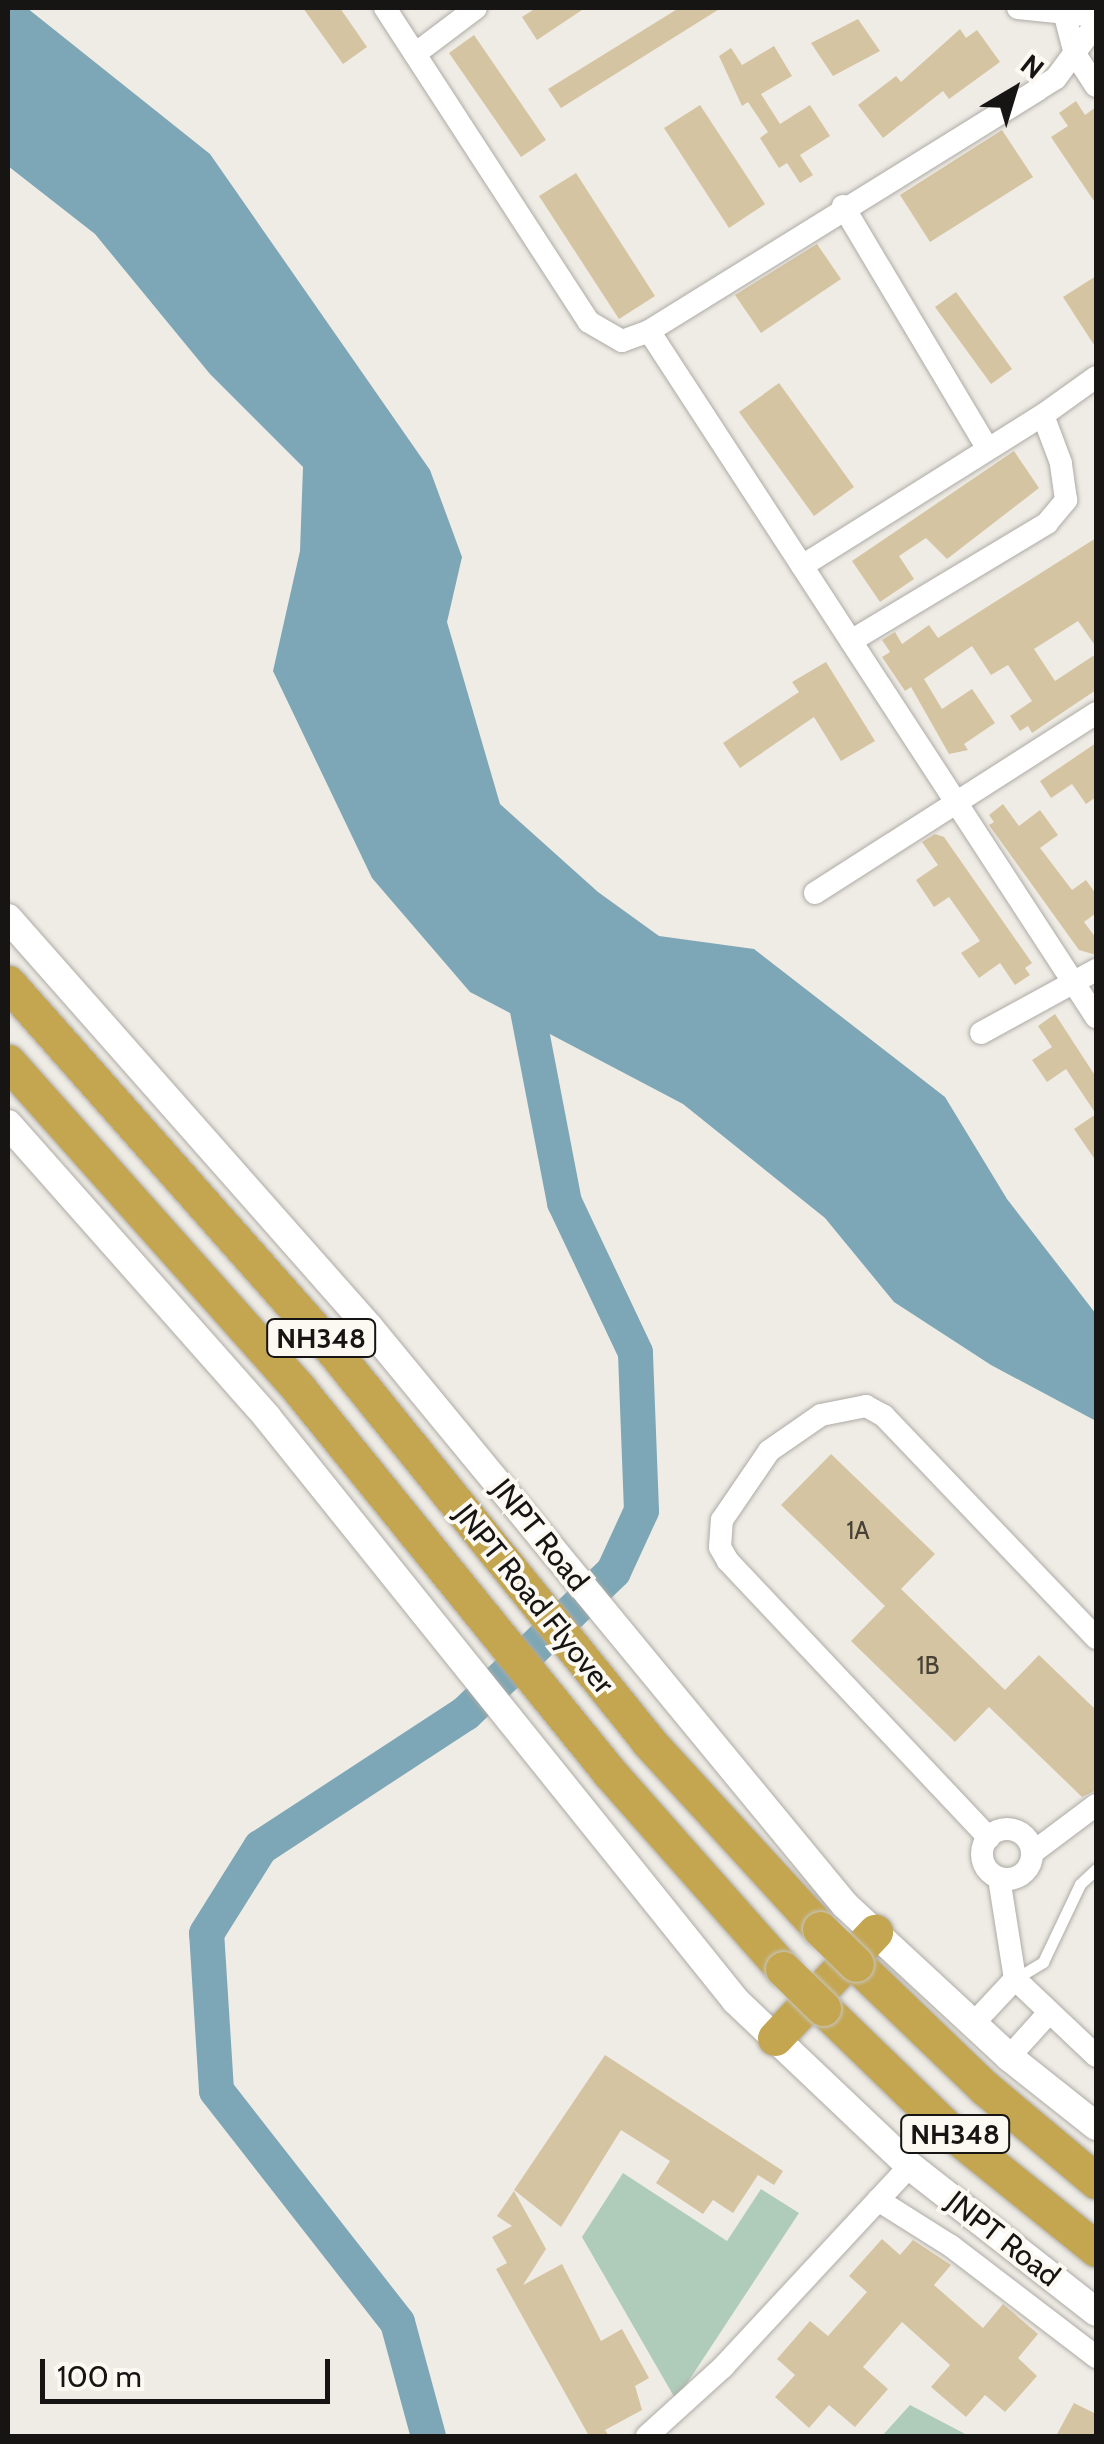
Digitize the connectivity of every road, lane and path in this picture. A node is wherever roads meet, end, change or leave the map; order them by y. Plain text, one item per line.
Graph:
1 (385, 8) edge
2 (476, 8) edge
3 (1018, 8) edge
4 (1064, 12) junction
5 (1096, 16) edge
6 (1096, 24) edge
7 (415, 54) junction
8 (1075, 54) junction
9 (1096, 86) edge
10 (843, 206) junction
11 (648, 331) junction
12 (1096, 377) edge
13 (1042, 415) junction
14 (987, 448) junction
15 (802, 566) junction
16 (851, 641) junction
17 (1096, 713) edge
18 (955, 800) junction
19 (814, 893) dead end
20 (8, 918) edge
21 (1096, 970) edge
22 (8, 983) edge
23 (1075, 984) junction
24 (1096, 1017) edge
25 (981, 1033) dead end
26 (8, 1062) edge
27 (8, 1124) edge
28 (1096, 1638) edge
29 (1096, 1806) edge
30 (989, 1838) junction
31 (1032, 1852) junction
32 (1096, 1869) edge
33 (1000, 1878) junction
34 (874, 1932) junction
35 (1015, 1979) junction
36 (1047, 2015) junction
37 (973, 2024) junction
38 (776, 2038) junction
39 (1096, 2056) edge
40 (1009, 2057) junction
41 (1096, 2126) edge
42 (910, 2166) junction
43 (1096, 2181) edge
44 (878, 2200) junction
45 (1096, 2249) edge
46 (1096, 2312) edge
47 (1096, 2357) edge
48 (646, 2436) edge

1 - 7 street
2 - 7 street
3 - 4 street
4 - 5 street
4 - 8 street
6 - 8 street
7 - 11 street
8 - 9 street
8 - 10 street
10 - 11 street
10 - 14 street
11 - 15 street
12 - 13 street
13 - 14 street
13 - 16 street
14 - 15 street
15 - 16 street
16 - 18 street
17 - 18 street
18 - 19 street
18 - 23 street
20 - 34 street, JNPT Road
21 - 23 street
22 - 43 highway, JNPT Road Flyover / NH348, bridge
23 - 24 street
23 - 25 street
26 - 45 highway, JNPT Road Flyover / NH348, bridge
27 - 38 street, JNPT Road
28 - 30 street
29 - 31 street
30 - 31 street
30 - 33 street
31 - 33 street
32 - 35 lane
33 - 35 street
34 - 37 street, JNPT Road
34 - 38 highway
35 - 36 street
35 - 37 street
36 - 39 street
36 - 40 street
37 - 40 street, JNPT Road
38 - 42 street, JNPT Road
40 - 41 street, JNPT Road
42 - 44 street
42 - 46 street, JNPT Road
44 - 47 street
44 - 48 street

